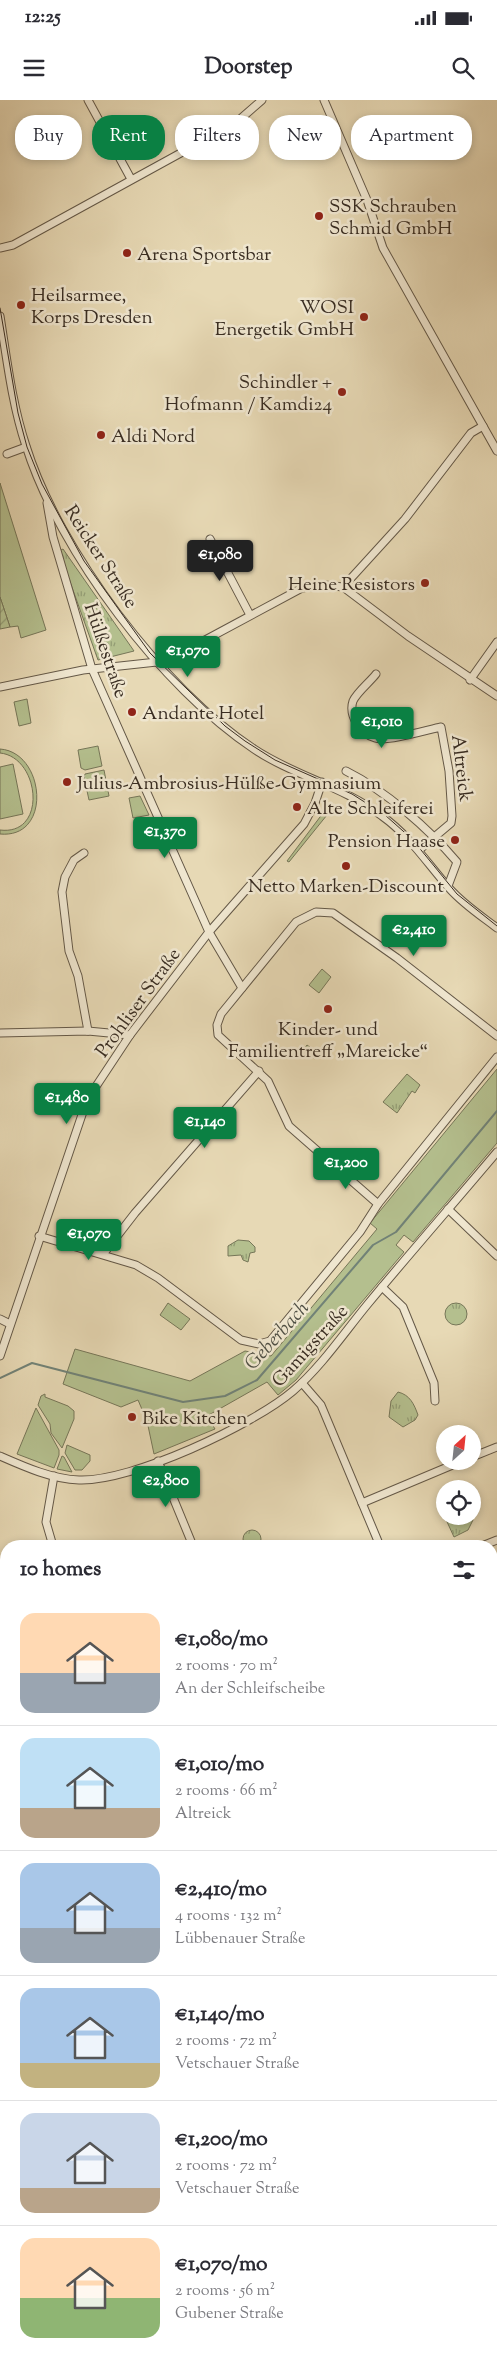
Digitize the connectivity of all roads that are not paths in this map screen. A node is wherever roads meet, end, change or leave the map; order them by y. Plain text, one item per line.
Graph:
1 (88, 100) edge
2 (262, 100) edge
3 (324, 100) edge
4 (131, 179) junction
5 (0, 248) edge
6 (0, 316) edge
7 (483, 426) junction
8 (26, 447) junction
9 (497, 452) edge
10 (7, 454) dead end
11 (47, 497) junction
12 (62, 529) junction
13 (53, 537) junction
14 (210, 539) dead end
15 (343, 587) junction
16 (250, 615) junction
17 (497, 642) edge
18 (156, 663) junction
19 (92, 669) junction
20 (376, 674) dead end
21 (470, 680) junction
22 (0, 687) edge
23 (497, 696) edge
24 (346, 771) dead end
25 (322, 782) junction
26 (436, 838) junction
27 (419, 850) junction
28 (84, 853) dead end
29 (448, 886) junction
30 (497, 928) edge
31 (209, 932) junction
32 (242, 988) junction
33 (88, 1031) junction
34 (0, 1033) edge
35 (130, 1035) junction
36 (497, 1036) edge
37 (497, 1057) edge
38 (259, 1071) junction
39 (497, 1152) edge
40 (378, 1204) junction
41 (448, 1209) junction
42 (39, 1236) junction
43 (104, 1254) junction
44 (497, 1256) edge
45 (382, 1287) junction
46 (0, 1319) edge
47 (10, 1324) junction
48 (0, 1356) edge
49 (302, 1383) junction
50 (435, 1401) dead end
51 (497, 1447) edge
52 (481, 1453) edge
53 (0, 1456) edge
54 (158, 1461) junction
55 (441, 1470) edge
56 (54, 1476) junction
57 (362, 1503) junction
58 (51, 1540) edge
59 (191, 1540) edge
60 (377, 1540) edge

1 - 4 street
2 - 4 street
3 - 7 street
4 - 5 street
6 - 8 street, Reicker Straße
7 - 9 street
7 - 15 street
8 - 10 street
8 - 11 street, Reicker Straße
11 - 12 street, Reicker Straße
11 - 13 street, Hülßestraße
12 - 13 street
12 - 18 street, Reicker Straße
13 - 19 street, Hülßestraße
14 - 16 street
15 - 16 street
15 - 21 street
16 - 18 street
17 - 21 street
18 - 19 street
18 - 25 street, Reicker Straße
19 - 22 street
19 - 31 street, Hülßestraße
20 - 26 street, Altreick
21 - 23 street
24 - 26 street
25 - 27 street
25 - 31 street, Prohliser Straße
26 - 27 street, Altreick
26 - 29 street
27 - 29 street
28 - 33 street
29 - 30 street
31 - 32 street, Hülßestraße
31 - 35 street, Prohliser Straße
32 - 36 street
32 - 38 street
33 - 34 street
33 - 35 street
35 - 42 street, Prohliser Straße
37 - 40 street
38 - 40 street
38 - 43 street
39 - 41 street, Gamigstraße
40 - 43 street
41 - 44 street
41 - 45 street, Gamigstraße
42 - 43 street
42 - 47 street, Prohliser Straße
45 - 49 street, Gamigstraße
45 - 50 street
46 - 47 street
47 - 48 street, Prohliser Straße
49 - 54 street, Gamigstraße
49 - 57 street
51 - 52 street
53 - 56 street, Gamigstraße
54 - 56 street, Gamigstraße
54 - 59 street
55 - 57 street
56 - 58 street
57 - 60 street

